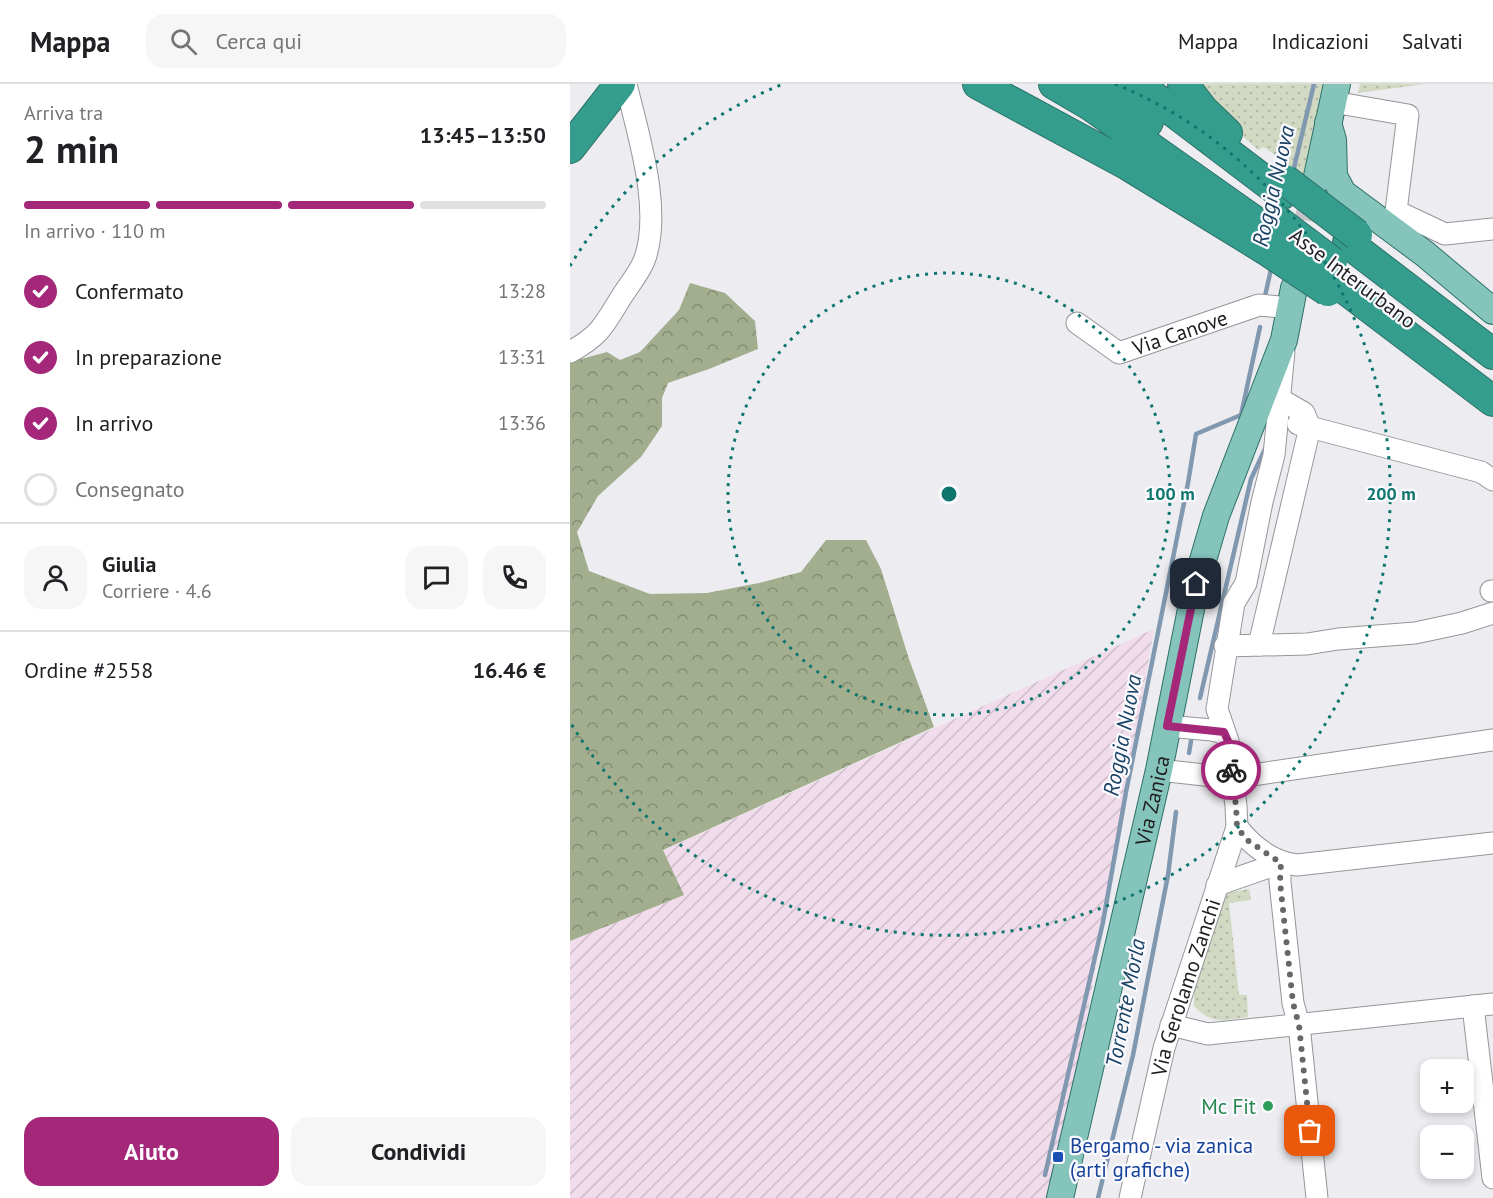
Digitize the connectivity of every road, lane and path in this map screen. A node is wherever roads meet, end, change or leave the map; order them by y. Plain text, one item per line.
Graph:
1 (620, 84) edge
2 (626, 84) edge
3 (978, 84) edge
4 (1039, 84) edge
5 (1054, 84) edge
6 (1098, 84) edge
7 (1137, 84) edge
8 (1183, 84) edge
9 (1333, 103) edge
10 (1137, 138) junction
11 (570, 148) edge
12 (1316, 181) tunnel mouth
13 (1276, 215) junction
14 (1493, 229) edge
15 (1339, 262) junction
16 (1279, 302) joint
17 (1493, 310) edge
18 (1077, 323) dead end
19 (1284, 340) junction
20 (570, 352) edge
21 (1493, 354) edge
22 (1493, 384) edge
23 (1493, 401) edge
24 (1279, 409) junction
25 (1493, 413) edge
26 (1310, 427) junction
27 (1487, 476) edge
28 (1493, 613) edge
29 (1269, 645) junction
30 (1226, 646) junction
31 (1167, 726) junction
32 (1224, 732) junction
33 (1493, 740) edge
34 (1159, 770) junction
35 (1232, 778) junction
36 (1237, 827) junction
37 (1493, 843) edge
38 (1281, 863) junction
39 (1217, 885) junction
40 (1483, 1005) edge
41 (1171, 1025) junction
42 (1299, 1025) junction
43 (1491, 1137) edge
44 (1493, 1178) edge
45 (1059, 1197) edge
46 (1130, 1198) edge
47 (1317, 1198) edge

1 - 11 highway
2 - 20 street
3 - 13 highway
4 - 10 highway
5 - 10 highway
6 - 13 highway, Asse Interurbano
7 - 13 highway, Asse Interurbano
8 - 13 highway
9 - 12 main road
9 - 14 street
9 - 17 main road
10 - 13 highway
13 - 15 highway, Asse Interurbano
13 - 15 highway
15 - 21 highway, Asse Interurbano
15 - 22 highway, Asse Interurbano
15 - 23 highway
15 - 25 highway
16 - 18 street, Via Canove
16 - 19 main road, Via Zanica
19 - 24 street, Via Zanica
19 - 31 main road, Via Zanica
24 - 26 street
24 - 30 street, Via Zanica
26 - 27 street
26 - 29 street
28 - 29 street
29 - 30 street
30 - 32 street, Via Zanica
31 - 32 street
31 - 34 main road, Via Zanica
32 - 35 street, Via Gerolamo Zanchi
33 - 35 street
34 - 35 street
34 - 45 main road, Via Zanica
35 - 36 street, Via Gerolamo Zanchi
36 - 38 street
36 - 39 street, Via Gerolamo Zanchi
37 - 38 street
38 - 39 street
38 - 42 street
39 - 41 street, Via Gerolamo Zanchi
40 - 42 street
40 - 43 street
41 - 42 street
41 - 46 street, Via Gerolamo Zanchi
42 - 47 street
43 - 44 street

